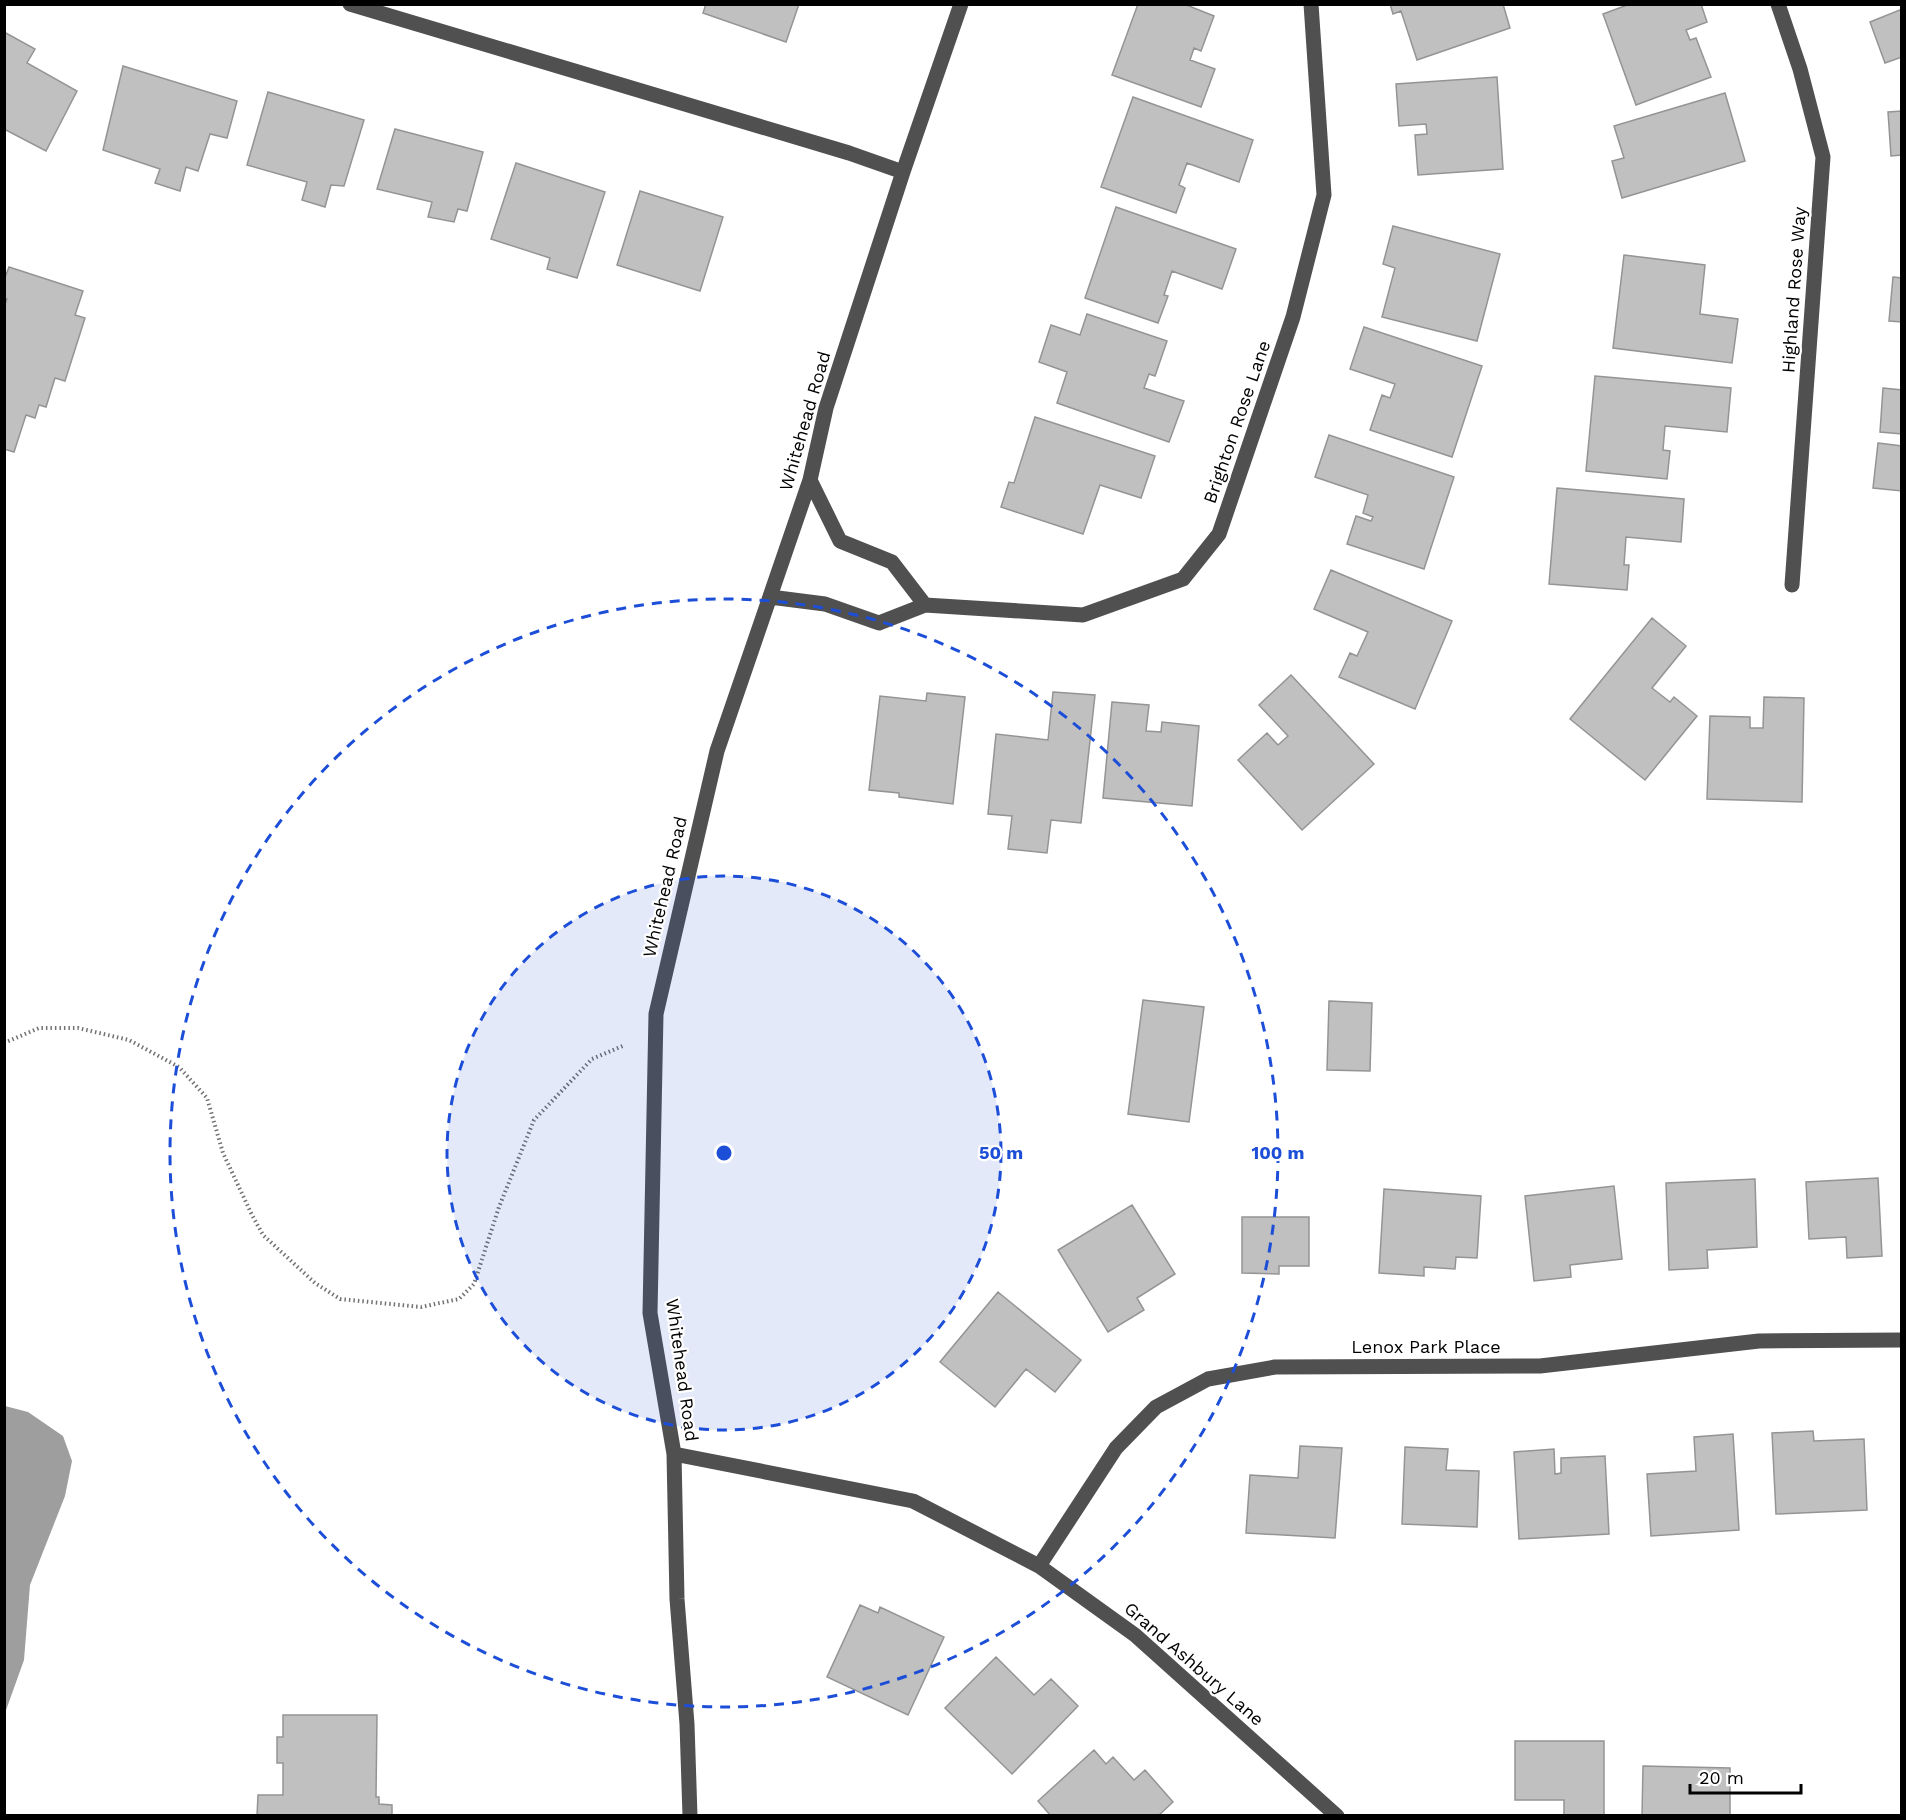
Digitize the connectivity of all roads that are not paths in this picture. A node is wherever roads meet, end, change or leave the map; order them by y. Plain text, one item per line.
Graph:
1 (350, 4) edge
2 (961, 4) edge
3 (1311, 4) edge
4 (1778, 4) edge
5 (903, 172) junction
6 (810, 480) junction
7 (1792, 585) dead end
8 (770, 597) junction
9 (925, 605) junction
10 (1902, 1340) edge
11 (674, 1454) junction
12 (1039, 1566) junction
13 (690, 1815) edge
14 (1337, 1815) edge

1 - 5 street
2 - 5 street, Whitehead Road
3 - 9 street, Brighton Rose Lane
4 - 7 street, Highland Rose Way
5 - 6 street, Whitehead Road
6 - 8 street, Whitehead Road
6 - 9 street
8 - 9 street, Brighton Rose Lane
8 - 11 street, Whitehead Road
10 - 12 street, Lenox Park Place
11 - 12 street, Grand Ashbury Lane
11 - 13 street, Whitehead Road
12 - 14 street, Grand Ashbury Lane

